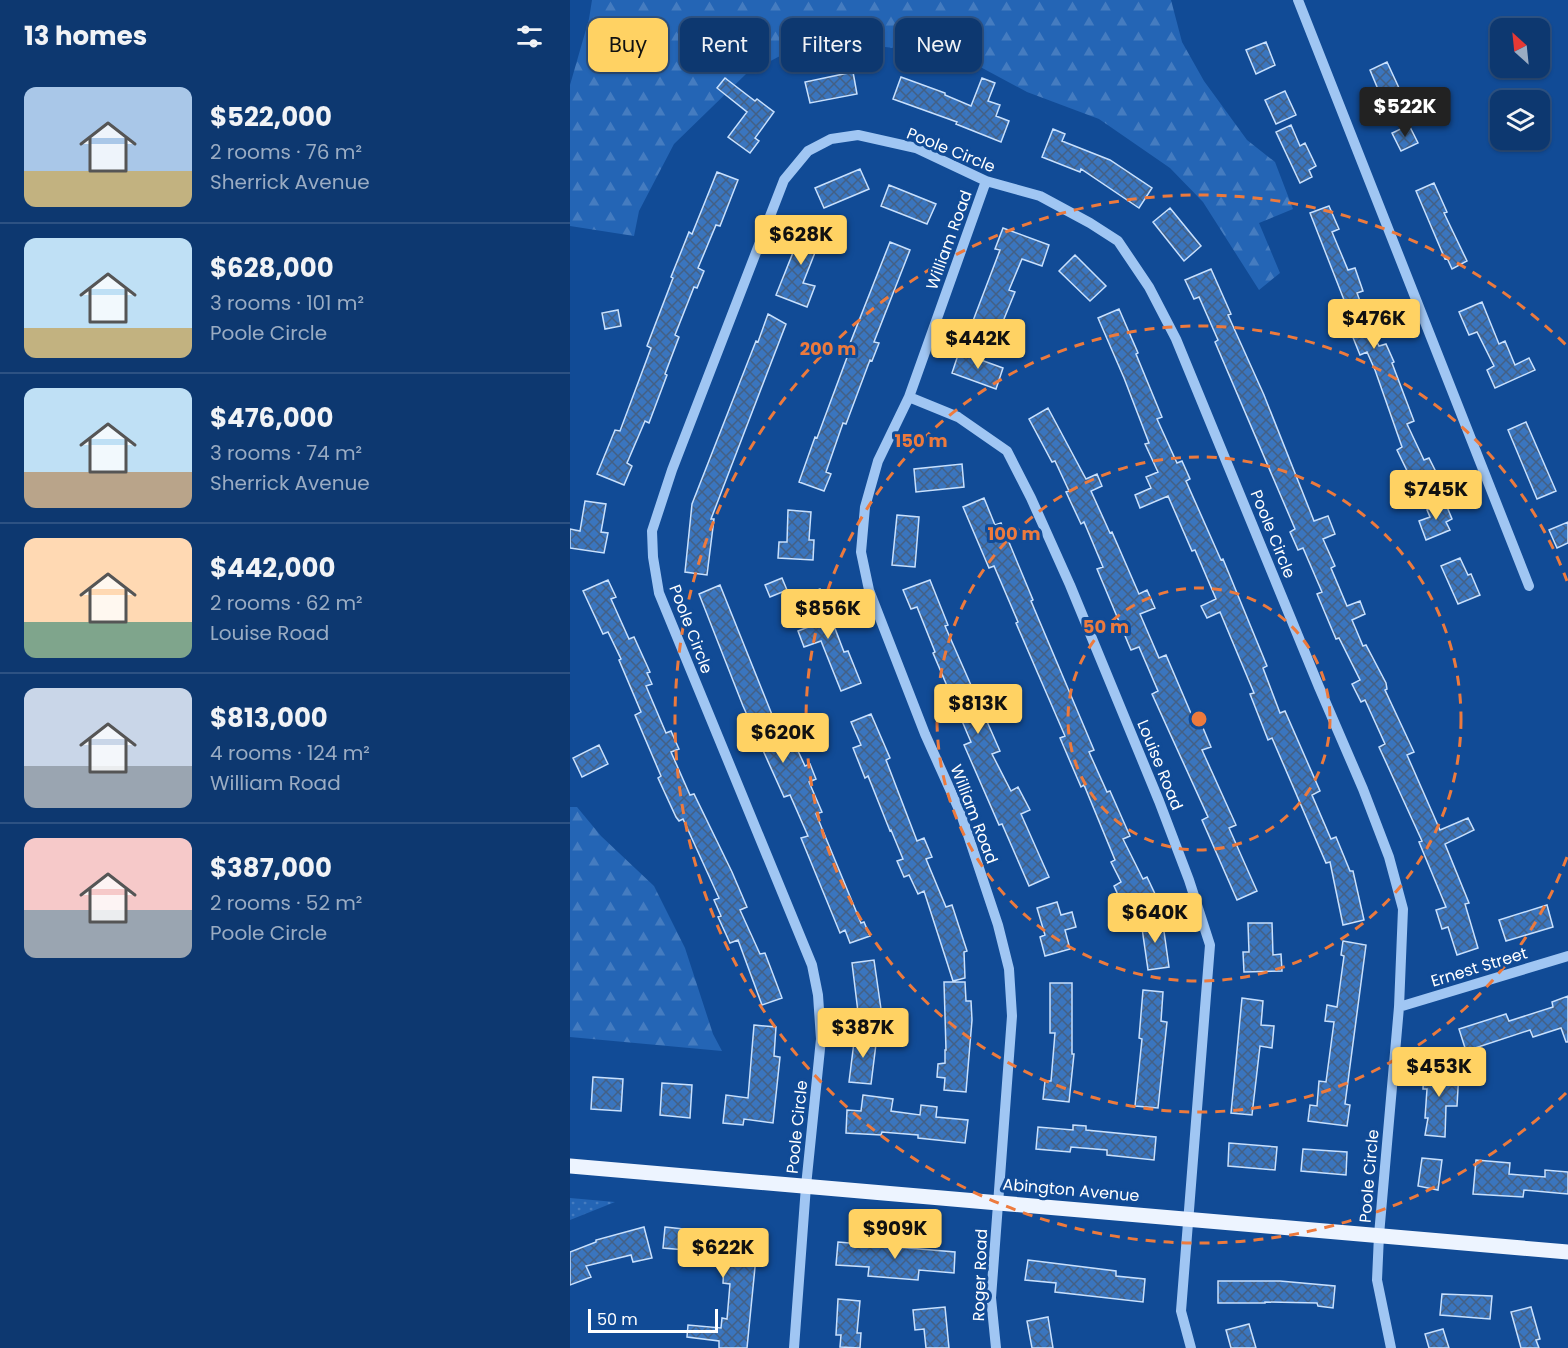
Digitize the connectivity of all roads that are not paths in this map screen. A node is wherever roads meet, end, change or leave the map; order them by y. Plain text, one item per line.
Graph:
1 (1298, 0) edge
2 (986, 181) junction
3 (909, 397) junction
4 (1529, 586) dead end
5 (1568, 956) edge
6 (1399, 1007) junction
7 (570, 1166) edge
8 (806, 1186) junction
9 (998, 1202) junction
10 (1188, 1219) junction
11 (1379, 1235) junction
12 (1568, 1252) edge
13 (794, 1348) edge
14 (996, 1348) edge
15 (1191, 1348) edge
16 (1390, 1348) edge

1 - 4 street
2 - 3 street, William Road
2 - 6 street, Poole Circle
2 - 8 street, Poole Circle
3 - 9 street, William Road
3 - 10 street, Louise Road
5 - 6 street, Ernest Street
6 - 11 street, Poole Circle
7 - 8 main road, Abington Avenue
8 - 9 main road, Abington Avenue
8 - 13 street, Poole Circle
9 - 10 main road, Abington Avenue
9 - 14 street, Roger Road
10 - 11 main road, Abington Avenue
10 - 15 street, Louise Road
11 - 12 main road, Abington Avenue
11 - 16 street, Poole Circle

